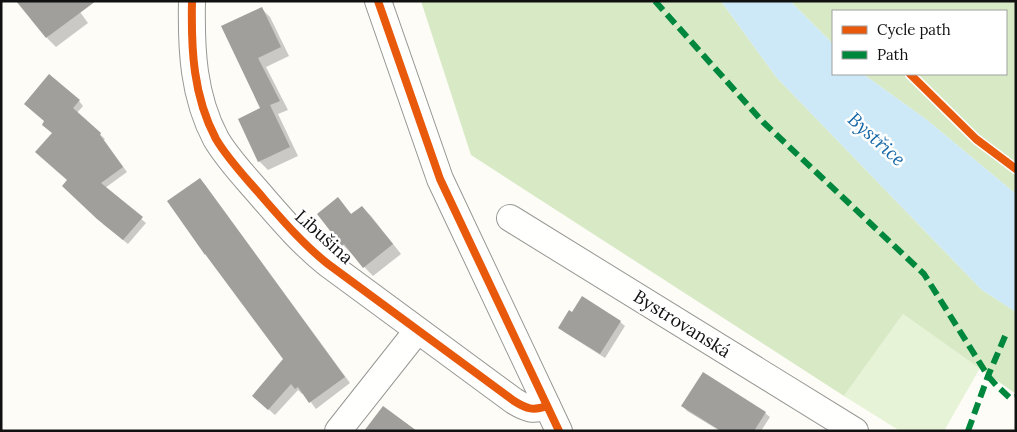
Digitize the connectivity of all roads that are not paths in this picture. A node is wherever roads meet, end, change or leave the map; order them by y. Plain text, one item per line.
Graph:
1 (192, 1) edge
2 (378, 1) edge
3 (510, 218) dead end
4 (417, 331) junction
5 (548, 406) junction
6 (338, 431) edge
7 (559, 431) edge
8 (855, 431) edge

1 - 4 street, Libušina
2 - 5 street
3 - 8 street, Bystrovanská
4 - 5 street, Libušina
4 - 6 street
5 - 7 street

